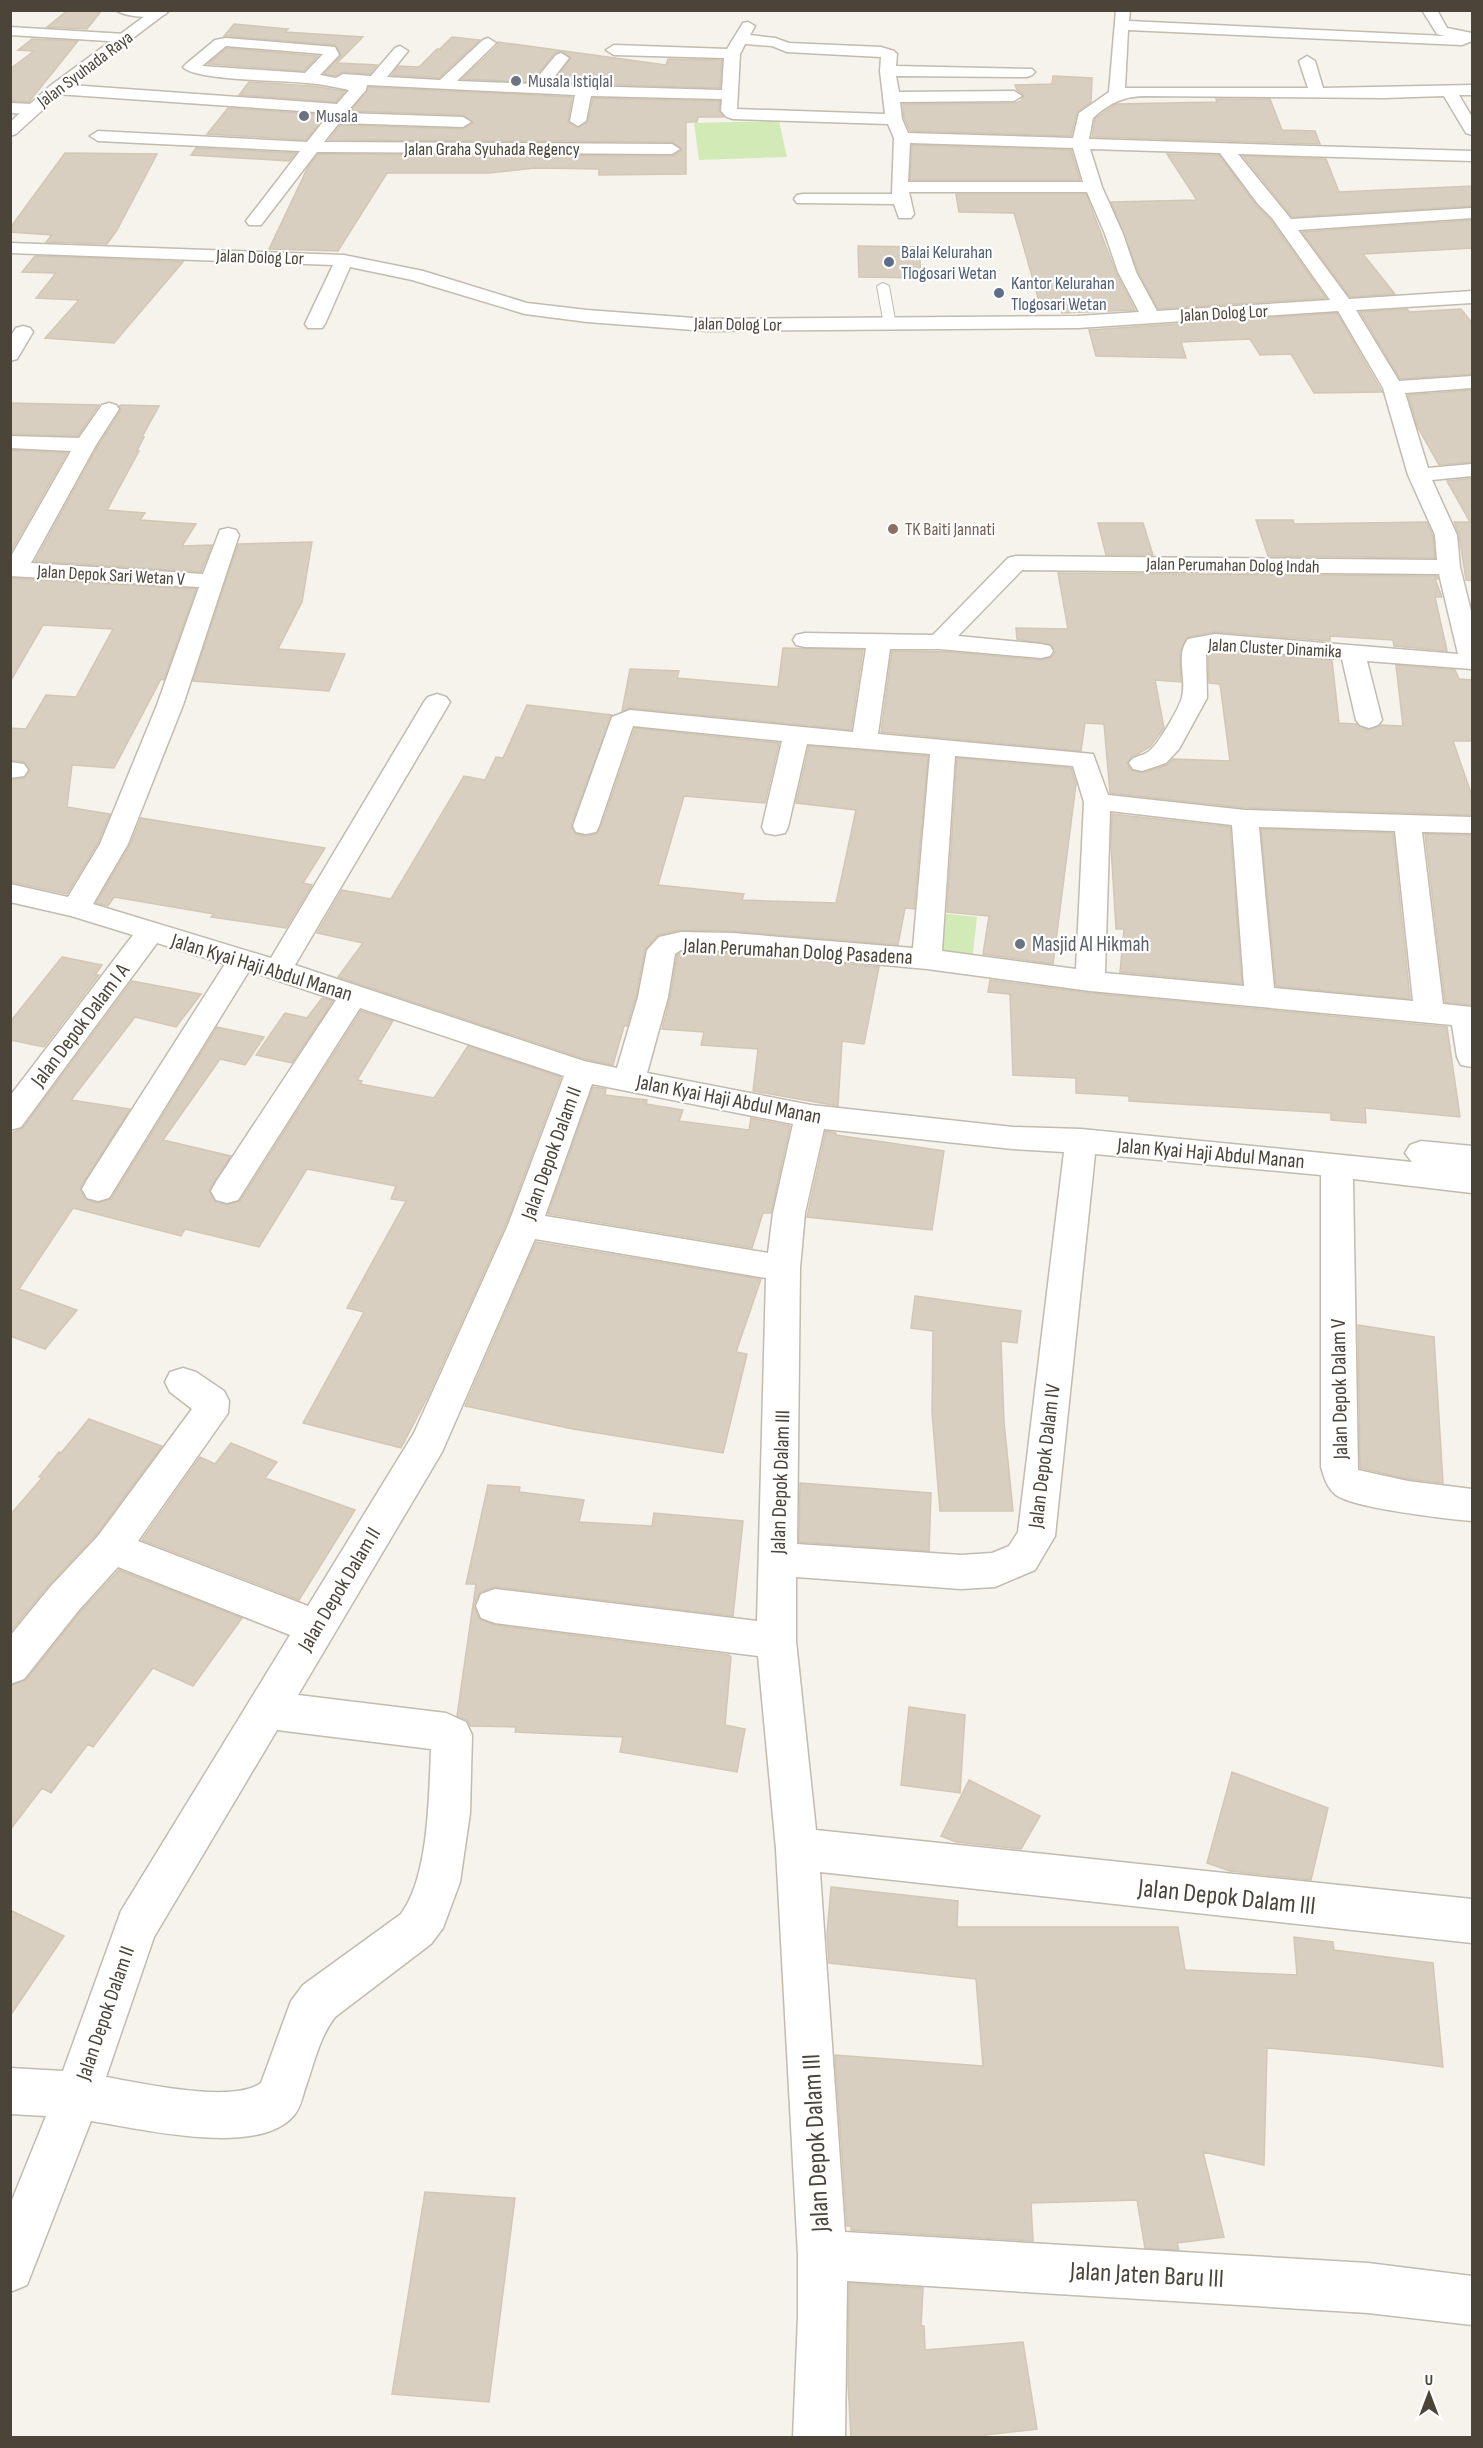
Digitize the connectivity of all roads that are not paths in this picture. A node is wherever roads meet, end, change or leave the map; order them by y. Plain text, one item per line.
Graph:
1 (123, 10) edge
2 (1429, 10) edge
3 (161, 12) edge
4 (1122, 18) edge
5 (10, 31) edge
6 (1468, 37) edge
7 (125, 38) junction
8 (740, 40) junction
9 (488, 43) dead end
10 (614, 50) dead end
11 (400, 51) dead end
12 (561, 58) dead end
13 (1307, 61) dead end
14 (888, 71) junction
15 (1027, 72) dead end
16 (309, 78) junction
17 (343, 79) dead end
18 (368, 84) junction
19 (446, 84) junction
20 (56, 89) junction
21 (537, 89) junction
22 (1448, 90) junction
23 (1473, 90) edge
24 (584, 91) junction
25 (480, 92) dead end
26 (1317, 92) junction
27 (676, 93) junction
28 (1117, 93) junction
29 (730, 95) junction
30 (1014, 96) dead end
31 (891, 97) junction
32 (10, 108) edge
33 (33, 109) junction
34 (675, 111) dead end
35 (338, 113) junction
36 (894, 119) junction
37 (578, 121) dead end
38 (463, 122) dead end
39 (1473, 130) edge
40 (10, 131) edge
41 (98, 136) dead end
42 (902, 138) junction
43 (1080, 143) junction
44 (312, 147) junction
45 (1224, 147) junction
46 (672, 149) dead end
47 (1441, 155) junction
48 (1473, 156) edge
49 (1288, 167) dead end
50 (1264, 168) dead end
51 (1241, 170) junction
52 (1093, 188) junction
53 (803, 199) dead end
54 (902, 200) junction
55 (1473, 213) edge
56 (255, 221) dead end
57 (1286, 225) junction
58 (10, 248) edge
59 (344, 260) junction
60 (883, 286) dead end
61 (1473, 297) edge
62 (1344, 306) junction
63 (1151, 317) junction
64 (315, 324) dead end
65 (890, 325) junction
66 (23, 332) dead end
67 (10, 355) edge
68 (1473, 382) edge
69 (1393, 388) junction
70 (109, 409) dead end
71 (10, 442) edge
72 (85, 446) junction
73 (1473, 470) edge
74 (1419, 475) junction
75 (228, 534) dead end
76 (1449, 567) junction
77 (18, 574) edge
78 (212, 581) junction
79 (805, 640) dead end
80 (879, 641) junction
81 (939, 642) junction
82 (1041, 651) dead end
83 (1353, 652) junction
84 (1472, 662) edge
85 (437, 702) dead end
86 (1369, 720) dead end
87 (796, 735) junction
88 (864, 741) junction
89 (943, 748) junction
90 (1142, 763) dead end
91 (1097, 802) junction
92 (1245, 818) junction
93 (1407, 822) junction
94 (1473, 825) edge
95 (586, 826) dead end
96 (774, 827) dead end
97 (10, 893) edge
98 (76, 908) junction
99 (150, 932) junction
100 (927, 958) junction
101 (242, 959) junction
102 (278, 970) junction
103 (1090, 981) junction
104 (354, 995) junction
105 (1260, 998) junction
106 (1429, 1011) junction
107 (1469, 1017) edge
108 (1473, 1057) edge
109 (581, 1071) junction
110 (629, 1081) junction
111 (811, 1116) junction
112 (10, 1119) edge
113 (1081, 1142) junction
114 (1216, 1154) junction
115 (1473, 1158) edge
116 (1337, 1165) junction
117 (1473, 1181) edge
118 (98, 1189) dead end
119 (227, 1191) dead end
120 (525, 1225) junction
121 (783, 1268) junction
122 (183, 1382) dead end
123 (1473, 1505) edge
124 (111, 1548) junction
125 (777, 1559) junction
126 (495, 1606) dead end
127 (316, 1627) junction
128 (776, 1641) junction
129 (10, 1666) edge
130 (267, 1710) junction
131 (797, 1849) junction
132 (1473, 1921) edge
133 (10, 2091) edge
134 (77, 2096) junction
135 (822, 2255) junction
136 (10, 2268) edge
137 (1473, 2301) edge
138 (819, 2438) edge

1 - 3 street
2 - 6 street
3 - 7 street, Jalan Syuhada Raya
4 - 6 street
4 - 28 street
5 - 7 street
7 - 20 street, Jalan Syuhada Raya
8 - 10 street
8 - 14 street
8 - 29 street
9 - 19 street
11 - 18 street
12 - 21 street
13 - 26 street
14 - 15 street
14 - 31 street
16 - 16 street
16 - 18 street
17 - 18 street
18 - 19 street
18 - 25 street
18 - 35 street
19 - 21 street
20 - 33 street, Jalan Syuhada Raya
20 - 35 street, Jalan Graha Syuhada Regency
21 - 24 street
22 - 23 street
22 - 26 street
22 - 39 street
24 - 27 street
24 - 37 street
26 - 28 street
27 - 29 street
27 - 34 street
28 - 43 street
29 - 36 street
30 - 31 street
31 - 36 street
32 - 33 street
33 - 40 street, Jalan Syuhada Raya
35 - 38 street, Jalan Graha Syuhada Regency
35 - 44 street
36 - 42 street
41 - 44 street, Jalan Graha Syuhada Regency
42 - 43 street
42 - 54 street
43 - 45 street
43 - 52 street
44 - 46 street, Jalan Graha Syuhada Regency
44 - 56 street
45 - 47 street
45 - 51 street
47 - 48 street
47 - 49 street
50 - 51 street
51 - 57 street
52 - 54 street
52 - 63 street
53 - 54 street
55 - 57 street
57 - 62 street
58 - 59 street, Jalan Dolog Lor
59 - 64 street
59 - 65 street, Jalan Dolog Lor
60 - 65 lane
61 - 62 street, Jalan Dolog Lor
62 - 63 street, Jalan Dolog Lor
62 - 69 street
63 - 65 street, Jalan Dolog Lor
66 - 67 street
68 - 69 street
69 - 74 street
70 - 72 street
71 - 72 street
72 - 77 street
73 - 74 street
74 - 76 street
75 - 78 street
76 - 81 street, Jalan Perumahan Dolog Indah
76 - 84 street
77 - 78 street, Jalan Depok Sari Wetan V
78 - 98 street
79 - 80 street
80 - 81 street
80 - 88 street
81 - 82 street
83 - 84 street
83 - 86 street, Jalan Cluster Dinamika
83 - 90 street, Jalan Cluster Dinamika
85 - 102 street
87 - 88 street
87 - 95 street
87 - 96 street
88 - 89 street
89 - 91 street
89 - 100 street, Jalan Perumahan Dolog Pasadena
91 - 92 street
91 - 103 street
92 - 93 street
92 - 105 street
93 - 94 street
93 - 106 street
97 - 98 street, Jalan Kyai Haji Abdul Manan
98 - 99 street, Jalan Kyai Haji Abdul Manan
99 - 101 street, Jalan Kyai Haji Abdul Manan
99 - 112 street, Jalan Depok Dalam I A
100 - 103 street, Jalan Perumahan Dolog Pasadena
100 - 110 street, Jalan Perumahan Dolog Pasadena
101 - 102 street, Jalan Kyai Haji Abdul Manan
101 - 118 street
102 - 104 street, Jalan Kyai Haji Abdul Manan
103 - 105 street, Jalan Perumahan Dolog Pasadena
104 - 109 street, Jalan Kyai Haji Abdul Manan
104 - 119 street
105 - 106 street, Jalan Perumahan Dolog Pasadena
106 - 107 street, Jalan Perumahan Dolog Pasadena
107 - 108 street, Jalan Perumahan Dolog Pasadena
109 - 110 street, Jalan Kyai Haji Abdul Manan
109 - 120 street, Jalan Depok Dalam II
110 - 111 street, Jalan Kyai Haji Abdul Manan
111 - 113 street, Jalan Kyai Haji Abdul Manan
111 - 121 street, Jalan Depok Dalam III
113 - 114 street, Jalan Kyai Haji Abdul Manan
113 - 125 street, Jalan Depok Dalam IV
114 - 115 street
114 - 116 street, Jalan Kyai Haji Abdul Manan
116 - 117 street, Jalan Kyai Haji Abdul Manan
116 - 123 street, Jalan Depok Dalam V
120 - 121 street
120 - 127 street, Jalan Depok Dalam II
121 - 125 street, Jalan Depok Dalam III
122 - 124 street
124 - 127 street
124 - 129 street
125 - 128 street, Jalan Depok Dalam III
126 - 128 street
127 - 130 street, Jalan Depok Dalam II
128 - 131 street, Jalan Depok Dalam III
130 - 134 street, Jalan Depok Dalam II
130 - 134 street
131 - 132 street, Jalan Depok Dalam III
131 - 135 street, Jalan Depok Dalam III
133 - 134 street
134 - 136 street, Jalan Depok Dalam II
135 - 137 street, Jalan Jaten Baru III
135 - 138 street, Jalan Depok Dalam III

